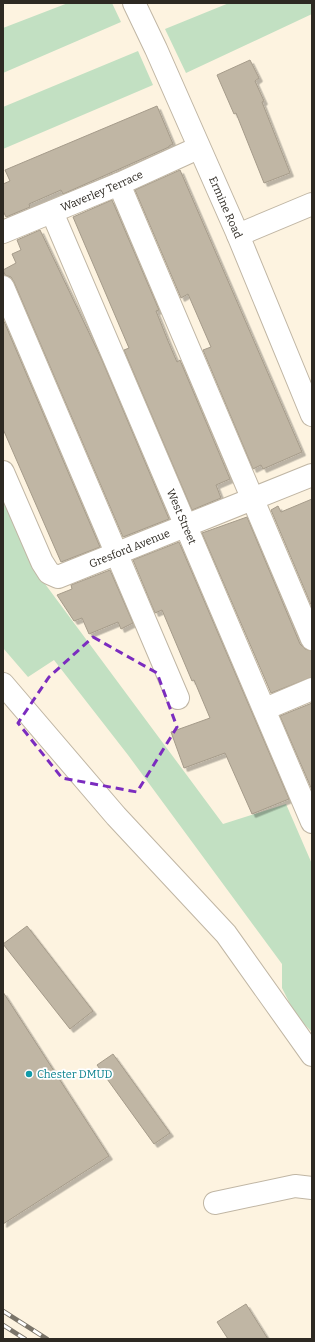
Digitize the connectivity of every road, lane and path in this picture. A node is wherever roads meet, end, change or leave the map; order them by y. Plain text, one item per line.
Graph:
1 (134, 3) edge
2 (198, 148) junction
3 (119, 184) junction
4 (312, 204) edge
5 (52, 212) junction
6 (3, 232) edge
7 (238, 235) junction
8 (3, 287) edge
9 (306, 385) edge
10 (312, 415) edge
11 (3, 472) edge
12 (312, 475) edge
13 (253, 499) junction
14 (186, 524) junction
15 (116, 553) junction
16 (312, 639) edge
17 (3, 684) edge
18 (312, 689) edge
19 (178, 698) dead end
20 (264, 709) junction
21 (312, 822) edge
22 (312, 1055) edge
23 (312, 1188) edge
24 (215, 1203) dead end

1 - 2 street, Ermine Road
2 - 3 street, Waverley Terrace
2 - 7 street, Ermine Road
3 - 5 street, Waverley Terrace
3 - 13 street
4 - 7 street
5 - 6 street, Waverley Terrace
5 - 14 street, West Street
7 - 9 street, Ermine Road
8 - 15 street
9 - 10 street, Ermine Road
11 - 15 street, Gresford Avenue
12 - 13 street, Gresford Avenue
13 - 14 street, Gresford Avenue
13 - 16 street
14 - 15 street, Gresford Avenue
14 - 20 street, West Street
15 - 19 street
17 - 22 street
18 - 20 street
20 - 21 street, West Street
23 - 24 street

